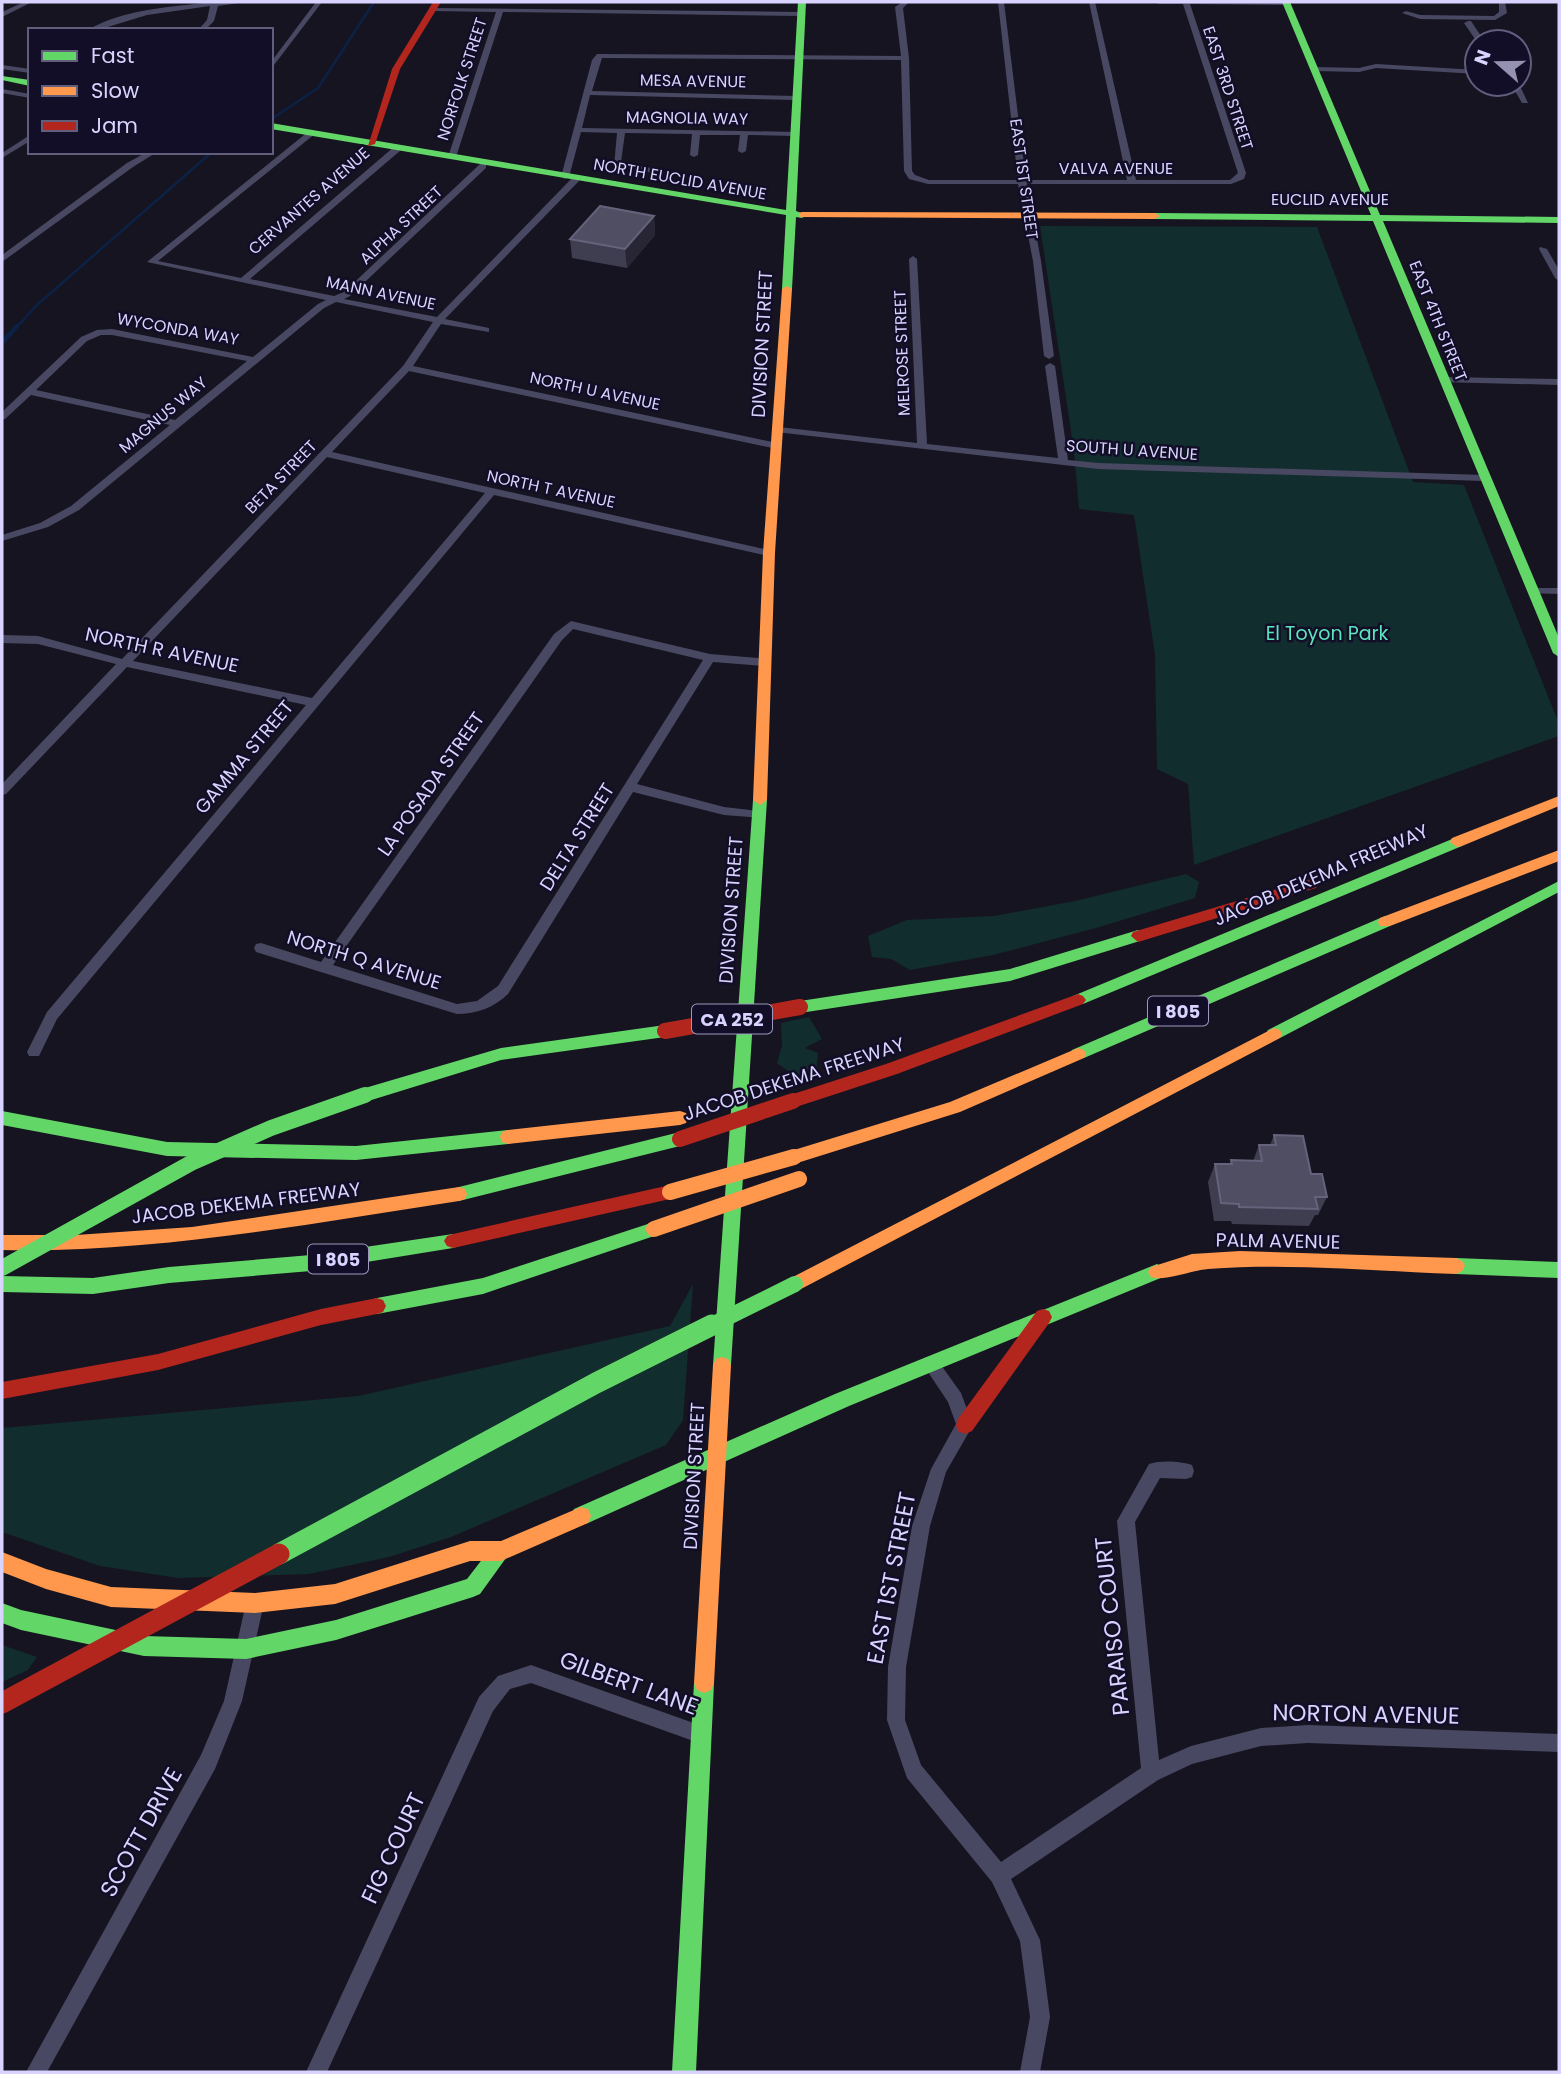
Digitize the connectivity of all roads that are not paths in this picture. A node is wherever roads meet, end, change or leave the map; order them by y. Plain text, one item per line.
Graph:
1 (30, 2) edge
2 (243, 2) edge
3 (318, 2) edge
4 (905, 2) edge
5 (975, 2) edge
6 (987, 2) edge
7 (1001, 2) edge
8 (1092, 2) edge
9 (1159, 2) edge
10 (1186, 2) edge
11 (1286, 2) edge
12 (1502, 2) edge
13 (215, 3) edge
14 (435, 5) edge
15 (802, 8) edge
16 (500, 10) junction
17 (1406, 13) dead end
18 (2, 15) edge
19 (1468, 23) dead end
20 (97, 28) edge
21 (204, 28) edge
22 (1471, 28) edge
23 (801, 57) junction
24 (905, 58) junction
25 (273, 64) edge
26 (2, 67) edge
27 (1314, 67) junction
28 (1463, 72) edge
29 (28, 73) edge
30 (28, 73) edge
31 (2, 78) edge
32 (2, 91) edge
33 (587, 93) junction
34 (28, 96) edge
35 (798, 98) junction
36 (1523, 98) edge
37 (1525, 101) dead end
38 (273, 126) edge
39 (577, 130) junction
40 (621, 131) junction
41 (696, 132) junction
42 (312, 133) junction
43 (744, 133) junction
44 (796, 134) junction
45 (28, 138) edge
46 (371, 144) junction
47 (398, 148) junction
48 (742, 151) dead end
49 (149, 154) edge
50 (694, 155) dead end
51 (2, 156) edge
52 (452, 157) junction
53 (478, 164) junction
54 (653, 171) dead end
55 (570, 178) junction
56 (1237, 180) joint
57 (1022, 182) junction
58 (1132, 182) junction
59 (790, 215) junction
60 (1028, 216) junction
61 (1378, 216) junction
62 (1559, 220) edge
63 (1543, 250) dead end
64 (2, 259) edge
65 (913, 259) dead end
66 (1559, 278) edge
67 (244, 280) junction
68 (334, 300) junction
69 (438, 321) junction
70 (486, 330) dead end
71 (254, 360) junction
72 (407, 368) junction
73 (1444, 380) junction
74 (1559, 382) edge
75 (30, 392) junction
76 (2, 417) edge
77 (178, 424) junction
78 (778, 438) junction
79 (922, 446) junction
80 (325, 454) junction
81 (1063, 460) junction
82 (1484, 478) junction
83 (491, 492) junction
84 (2, 538) edge
85 (769, 553) junction
86 (1532, 590) junction
87 (1559, 591) edge
88 (2, 639) edge
89 (1559, 653) edge
90 (710, 658) junction
91 (765, 662) junction
92 (125, 663) junction
93 (314, 703) junction
94 (631, 787) junction
95 (2, 791) edge
96 (1559, 801) edge
97 (759, 815) junction
98 (1462, 839) junction
99 (1559, 855) edge
100 (1559, 886) edge
101 (261, 948) dead end
102 (325, 968) junction
103 (457, 1009) joint
104 (34, 1052) dead end
105 (793, 1101) junction
106 (954, 1107) junction
107 (2, 1118) edge
108 (835, 1162) dead end
109 (805, 1176) dead end
110 (2, 1243) edge
111 (2, 1268) edge
112 (1559, 1270) edge
113 (2, 1284) edge
114 (1043, 1317) junction
115 (930, 1363) junction
116 (2, 1391) edge
117 (965, 1426) junction
118 (716, 1454) junction
119 (1186, 1471) dead end
120 (501, 1551) junction
121 (2, 1562) edge
122 (255, 1603) junction
123 (2, 1613) edge
124 (246, 1649) junction
125 (540, 1677) joint
126 (2, 1703) edge
127 (702, 1735) junction
128 (1559, 1743) edge
129 (1151, 1773) junction
130 (999, 1875) junction
131 (36, 2072) edge
132 (316, 2072) edge
133 (684, 2072) edge
134 (1030, 2072) edge

1 - 18 street
2 - 13 street
3 - 25 street
4 - 24 street
5 - 6 street
7 - 57 street, EAST 1ST STREET
8 - 58 street
9 - 10 street
10 - 11 street
10 - 56 street, EAST 3RD STREET
11 - 27 main road, EAST 4TH STREET
12 - 17 street
13 - 20 street
13 - 21 street
14 - 16 street
14 - 46 main road, CERVANTES AVENUE
15 - 16 street
15 - 23 main road, DIVISION STREET
16 - 52 street, NORFOLK STREET
19 - 22 street
23 - 24 street
23 - 33 street, BETA STREET
23 - 35 main road, DIVISION STREET
24 - 57 street, VALVA AVENUE
26 - 29 street
27 - 28 street
27 - 61 main road, EAST 4TH STREET
30 - 31 main road
32 - 34 street
33 - 35 street, MESA AVENUE
33 - 39 street, BETA STREET
35 - 44 main road, DIVISION STREET
36 - 37 street
38 - 42 main road, NORTH EUCLID AVENUE
39 - 40 street, MAGNOLIA WAY
39 - 55 street, BETA STREET
40 - 41 street, MAGNOLIA WAY
40 - 54 street
41 - 43 street, MAGNOLIA WAY
41 - 50 street
42 - 46 main road, NORTH EUCLID AVENUE
42 - 67 street, MANN AVENUE
43 - 44 street, MAGNOLIA WAY
43 - 48 street
44 - 59 main road, DIVISION STREET
45 - 51 street
46 - 47 main road, NORTH EUCLID AVENUE
47 - 52 main road, NORTH EUCLID AVENUE
47 - 67 street, CERVANTES AVENUE
49 - 64 street
52 - 53 main road, NORTH EUCLID AVENUE
53 - 55 main road, NORTH EUCLID AVENUE
53 - 68 street, ALPHA STREET
55 - 59 main road, NORTH EUCLID AVENUE
55 - 69 street, BETA STREET
56 - 58 street, VALVA AVENUE
57 - 58 street, VALVA AVENUE
57 - 60 street, EAST 1ST STREET
59 - 60 main road, EUCLID AVENUE
59 - 78 main road, DIVISION STREET
60 - 61 main road, EUCLID AVENUE
60 - 81 street, EAST 1ST STREET
61 - 62 main road, EUCLID AVENUE
61 - 73 main road, EAST 4TH STREET
63 - 66 street
65 - 79 street, MELROSE STREET
67 - 68 street, MANN AVENUE
68 - 69 street, MANN AVENUE
68 - 71 street, MAGNUS WAY
69 - 70 street, MANN AVENUE
69 - 72 street, BETA STREET
71 - 75 street, WYCONDA WAY
71 - 77 street, MAGNUS WAY
72 - 78 street, NORTH U AVENUE
72 - 80 street, BETA STREET
73 - 74 street
73 - 82 main road, EAST 4TH STREET
75 - 76 street
75 - 77 street
77 - 84 street, MAGNUS WAY
78 - 79 street, SOUTH U AVENUE
78 - 85 main road, DIVISION STREET
79 - 81 street, SOUTH U AVENUE
80 - 83 street, NORTH T AVENUE
80 - 92 street, BETA STREET
81 - 82 street, SOUTH U AVENUE
82 - 86 main road, EAST 4TH STREET
83 - 85 street, NORTH T AVENUE
83 - 93 street, GAMMA STREET
85 - 91 main road, DIVISION STREET
86 - 87 street
86 - 89 main road, EAST 4TH STREET
88 - 92 street, NORTH R AVENUE
90 - 91 street
90 - 94 street, DELTA STREET
90 - 102 street, LA POSADA STREET
91 - 97 main road, DIVISION STREET
92 - 93 street, NORTH R AVENUE
92 - 95 street, BETA STREET
93 - 104 street, GAMMA STREET
94 - 97 street
94 - 103 street, DELTA STREET
96 - 98 main road, JACOB DEKEMA FREEWAY / I 805
97 - 118 main road, DIVISION STREET
98 - 105 main road, JACOB DEKEMA FREEWAY / I 805
98 - 111 main road, CA 252, bridge
99 - 106 main road, I 805
100 - 126 main road, bridge
101 - 102 street, NORTH Q AVENUE
102 - 103 street, NORTH Q AVENUE
105 - 107 main road, bridge
105 - 110 main road, JACOB DEKEMA FREEWAY / I 805, bridge
106 - 108 main road
106 - 113 main road, I 805, bridge
109 - 116 main road, bridge
112 - 114 main road, PALM AVENUE
114 - 115 main road, PALM AVENUE
114 - 117 main road
115 - 117 street
115 - 118 main road, PALM AVENUE
117 - 130 street, EAST 1ST STREET
118 - 120 main road, PALM AVENUE
118 - 127 main road, DIVISION STREET
119 - 129 street, PARAISO COURT
120 - 122 main road
120 - 124 main road
121 - 122 main road
122 - 124 street, SCOTT DRIVE
123 - 124 main road
124 - 131 street, SCOTT DRIVE
125 - 127 street, GILBERT LANE
125 - 132 street, FIG COURT
127 - 133 main road, DIVISION STREET
128 - 129 street, NORTON AVENUE
129 - 130 street, NORTON AVENUE
130 - 134 street, EAST 1ST STREET

